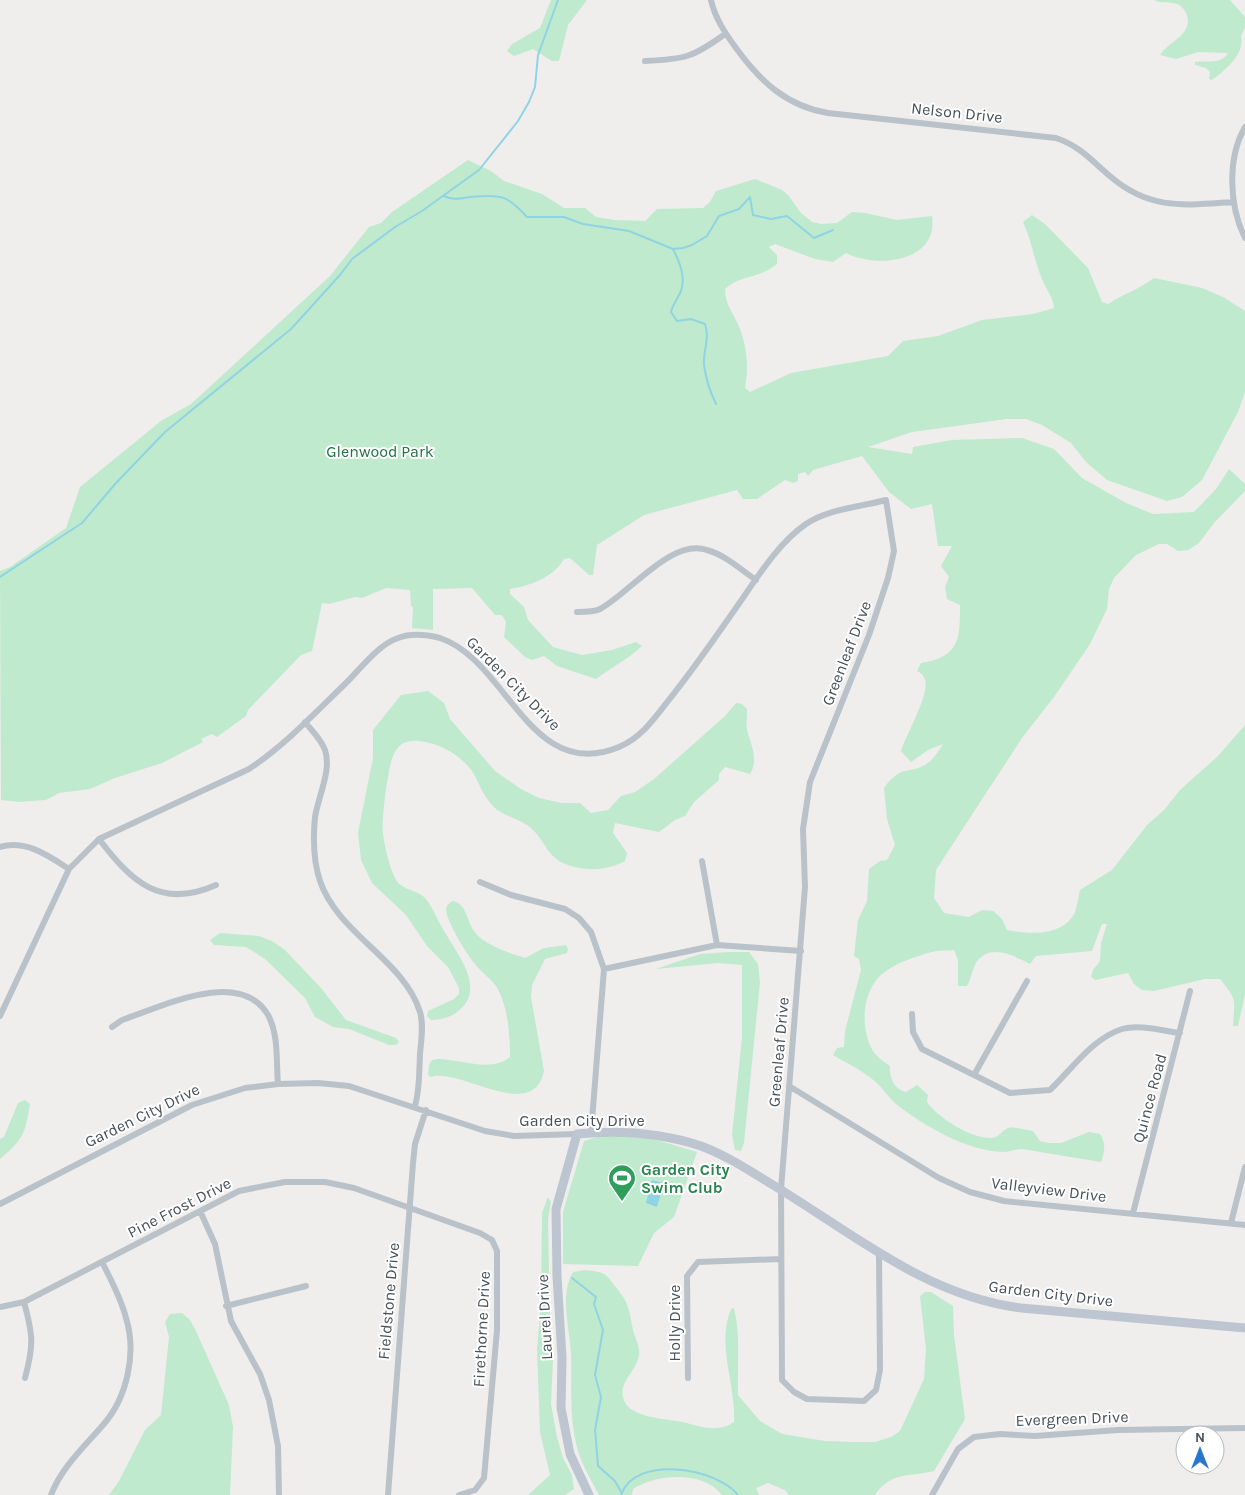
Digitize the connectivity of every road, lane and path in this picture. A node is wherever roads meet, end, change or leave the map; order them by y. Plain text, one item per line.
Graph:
1 (711, 0) edge
2 (725, 34) junction
3 (645, 61) dead end
4 (1245, 127) edge
5 (1234, 202) junction
6 (1245, 238) edge
7 (886, 500) joint
8 (756, 580) junction
9 (577, 612) dead end
10 (305, 722) junction
11 (99, 839) junction
12 (0, 847) edge
13 (702, 861) dead end
14 (69, 869) junction
15 (480, 882) dead end
16 (216, 885) dead end
17 (717, 946) junction
18 (801, 951) junction
19 (604, 969) junction
20 (1027, 981) dead end
21 (1190, 991) dead end
22 (912, 1014) dead end
23 (0, 1016) edge
24 (112, 1027) dead end
25 (1180, 1033) junction
26 (974, 1075) junction
27 (278, 1084) junction
28 (789, 1086) junction
29 (415, 1106) junction
30 (426, 1110) junction
31 (591, 1133) junction
32 (577, 1134) junction
33 (1245, 1167) edge
34 (781, 1189) junction
35 (0, 1204) edge
36 (409, 1208) junction
37 (200, 1211) junction
38 (1132, 1213) junction
39 (1231, 1223) junction
40 (1245, 1225) edge
41 (879, 1254) junction
42 (780, 1259) junction
43 (102, 1262) junction
44 (306, 1286) dead end
45 (24, 1302) junction
46 (226, 1306) junction
47 (0, 1307) edge
48 (1245, 1328) edge
49 (25, 1378) dead end
50 (688, 1378) dead end
51 (1245, 1428) edge
52 (51, 1495) edge
53 (279, 1495) edge
54 (388, 1495) edge
55 (459, 1495) edge
56 (589, 1495) edge
57 (932, 1495) edge

1 - 2 street, Nelson Drive
2 - 3 street
2 - 5 street, Nelson Drive
4 - 5 street
5 - 6 street
7 - 8 street, Garden City Drive
7 - 18 street, Greenleaf Drive
8 - 9 street
8 - 10 street, Garden City Drive
10 - 11 street, Garden City Drive
10 - 29 street
11 - 14 street, Garden City Drive
11 - 16 street
12 - 14 street
13 - 17 street
14 - 23 street, Garden City Drive
15 - 19 street
17 - 18 street
17 - 19 street
18 - 28 street, Greenleaf Drive
19 - 31 street
20 - 26 street
21 - 25 street, Quince Road
22 - 26 street
24 - 27 street
25 - 26 street
25 - 38 street, Quince Road
27 - 29 street, Garden City Drive
27 - 35 street, Garden City Drive
28 - 34 street, Greenleaf Drive
28 - 38 street, Valleyview Drive
29 - 30 street, Garden City Drive
30 - 32 street, Garden City Drive
30 - 36 street, Fieldstone Drive
31 - 32 street, Garden City Drive
31 - 34 street, Garden City Drive
32 - 56 street, Laurel Drive
33 - 39 street
34 - 41 street, Garden City Drive
34 - 42 street, Greenleaf Drive
36 - 37 street, Pine Frost Drive
36 - 54 street, Fieldstone Drive
36 - 55 street, Firethorne Drive
37 - 43 street, Pine Frost Drive
37 - 46 street
38 - 39 street, Valleyview Drive
39 - 40 street, Valleyview Drive
41 - 42 street, Greenleaf Drive
41 - 48 street, Garden City Drive
42 - 50 street, Holly Drive
43 - 45 street, Pine Frost Drive
43 - 52 street
44 - 46 street
45 - 47 street, Pine Frost Drive
45 - 49 street
46 - 53 street
51 - 57 street, Evergreen Drive

